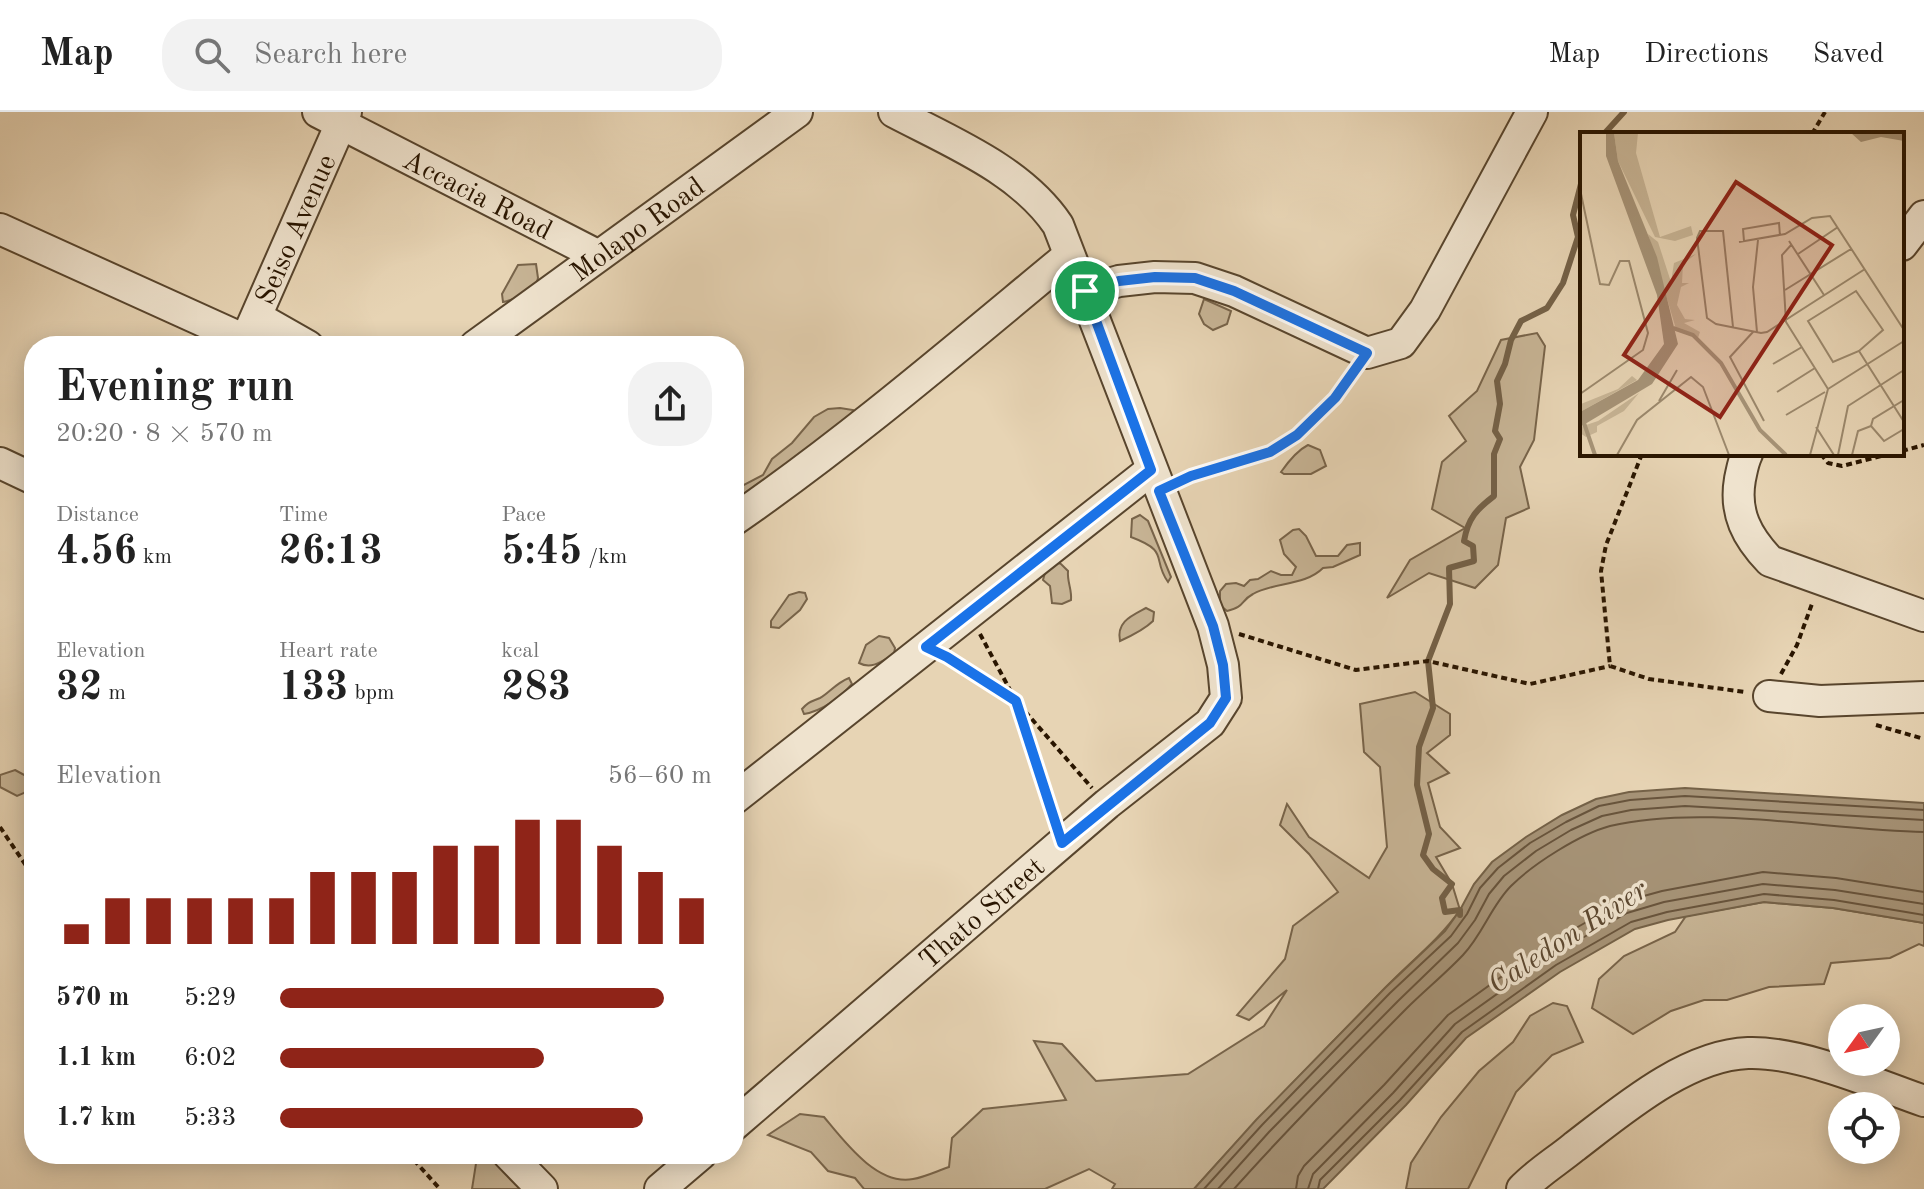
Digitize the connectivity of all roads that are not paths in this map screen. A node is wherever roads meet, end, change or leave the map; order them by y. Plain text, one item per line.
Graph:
1 (797, 112) edge
2 (894, 112) edge
3 (1532, 112) edge
4 (335, 115) edge
5 (1924, 216) edge
6 (0, 229) edge
7 (1904, 242) edge
8 (597, 255) junction
9 (1068, 256) junction
10 (1085, 291) junction
11 (248, 334) edge
12 (488, 336) edge
13 (1746, 456) edge
14 (0, 463) edge
15 (24, 474) edge
16 (1155, 480) junction
17 (744, 513) edge
18 (1924, 616) edge
19 (1769, 696) road end
20 (1924, 697) edge
21 (744, 791) edge
22 (1924, 1101) edge
23 (744, 1116) edge
24 (518, 1164) edge
25 (689, 1164) edge
26 (542, 1189) edge
27 (660, 1189) edge
28 (1522, 1189) edge

1 - 8 street, Molapo Road
2 - 9 street
3 - 10 street
4 - 8 street, Accacia Road
4 - 11 street, Seiso Avenue
5 - 7 street
6 - 11 street
8 - 12 street, Molapo Road
9 - 10 street
9 - 17 street
10 - 16 street
13 - 18 street
14 - 15 street
16 - 21 street
16 - 23 street, Thato Street
19 - 20 street
22 - 28 street
24 - 26 street
25 - 27 street

